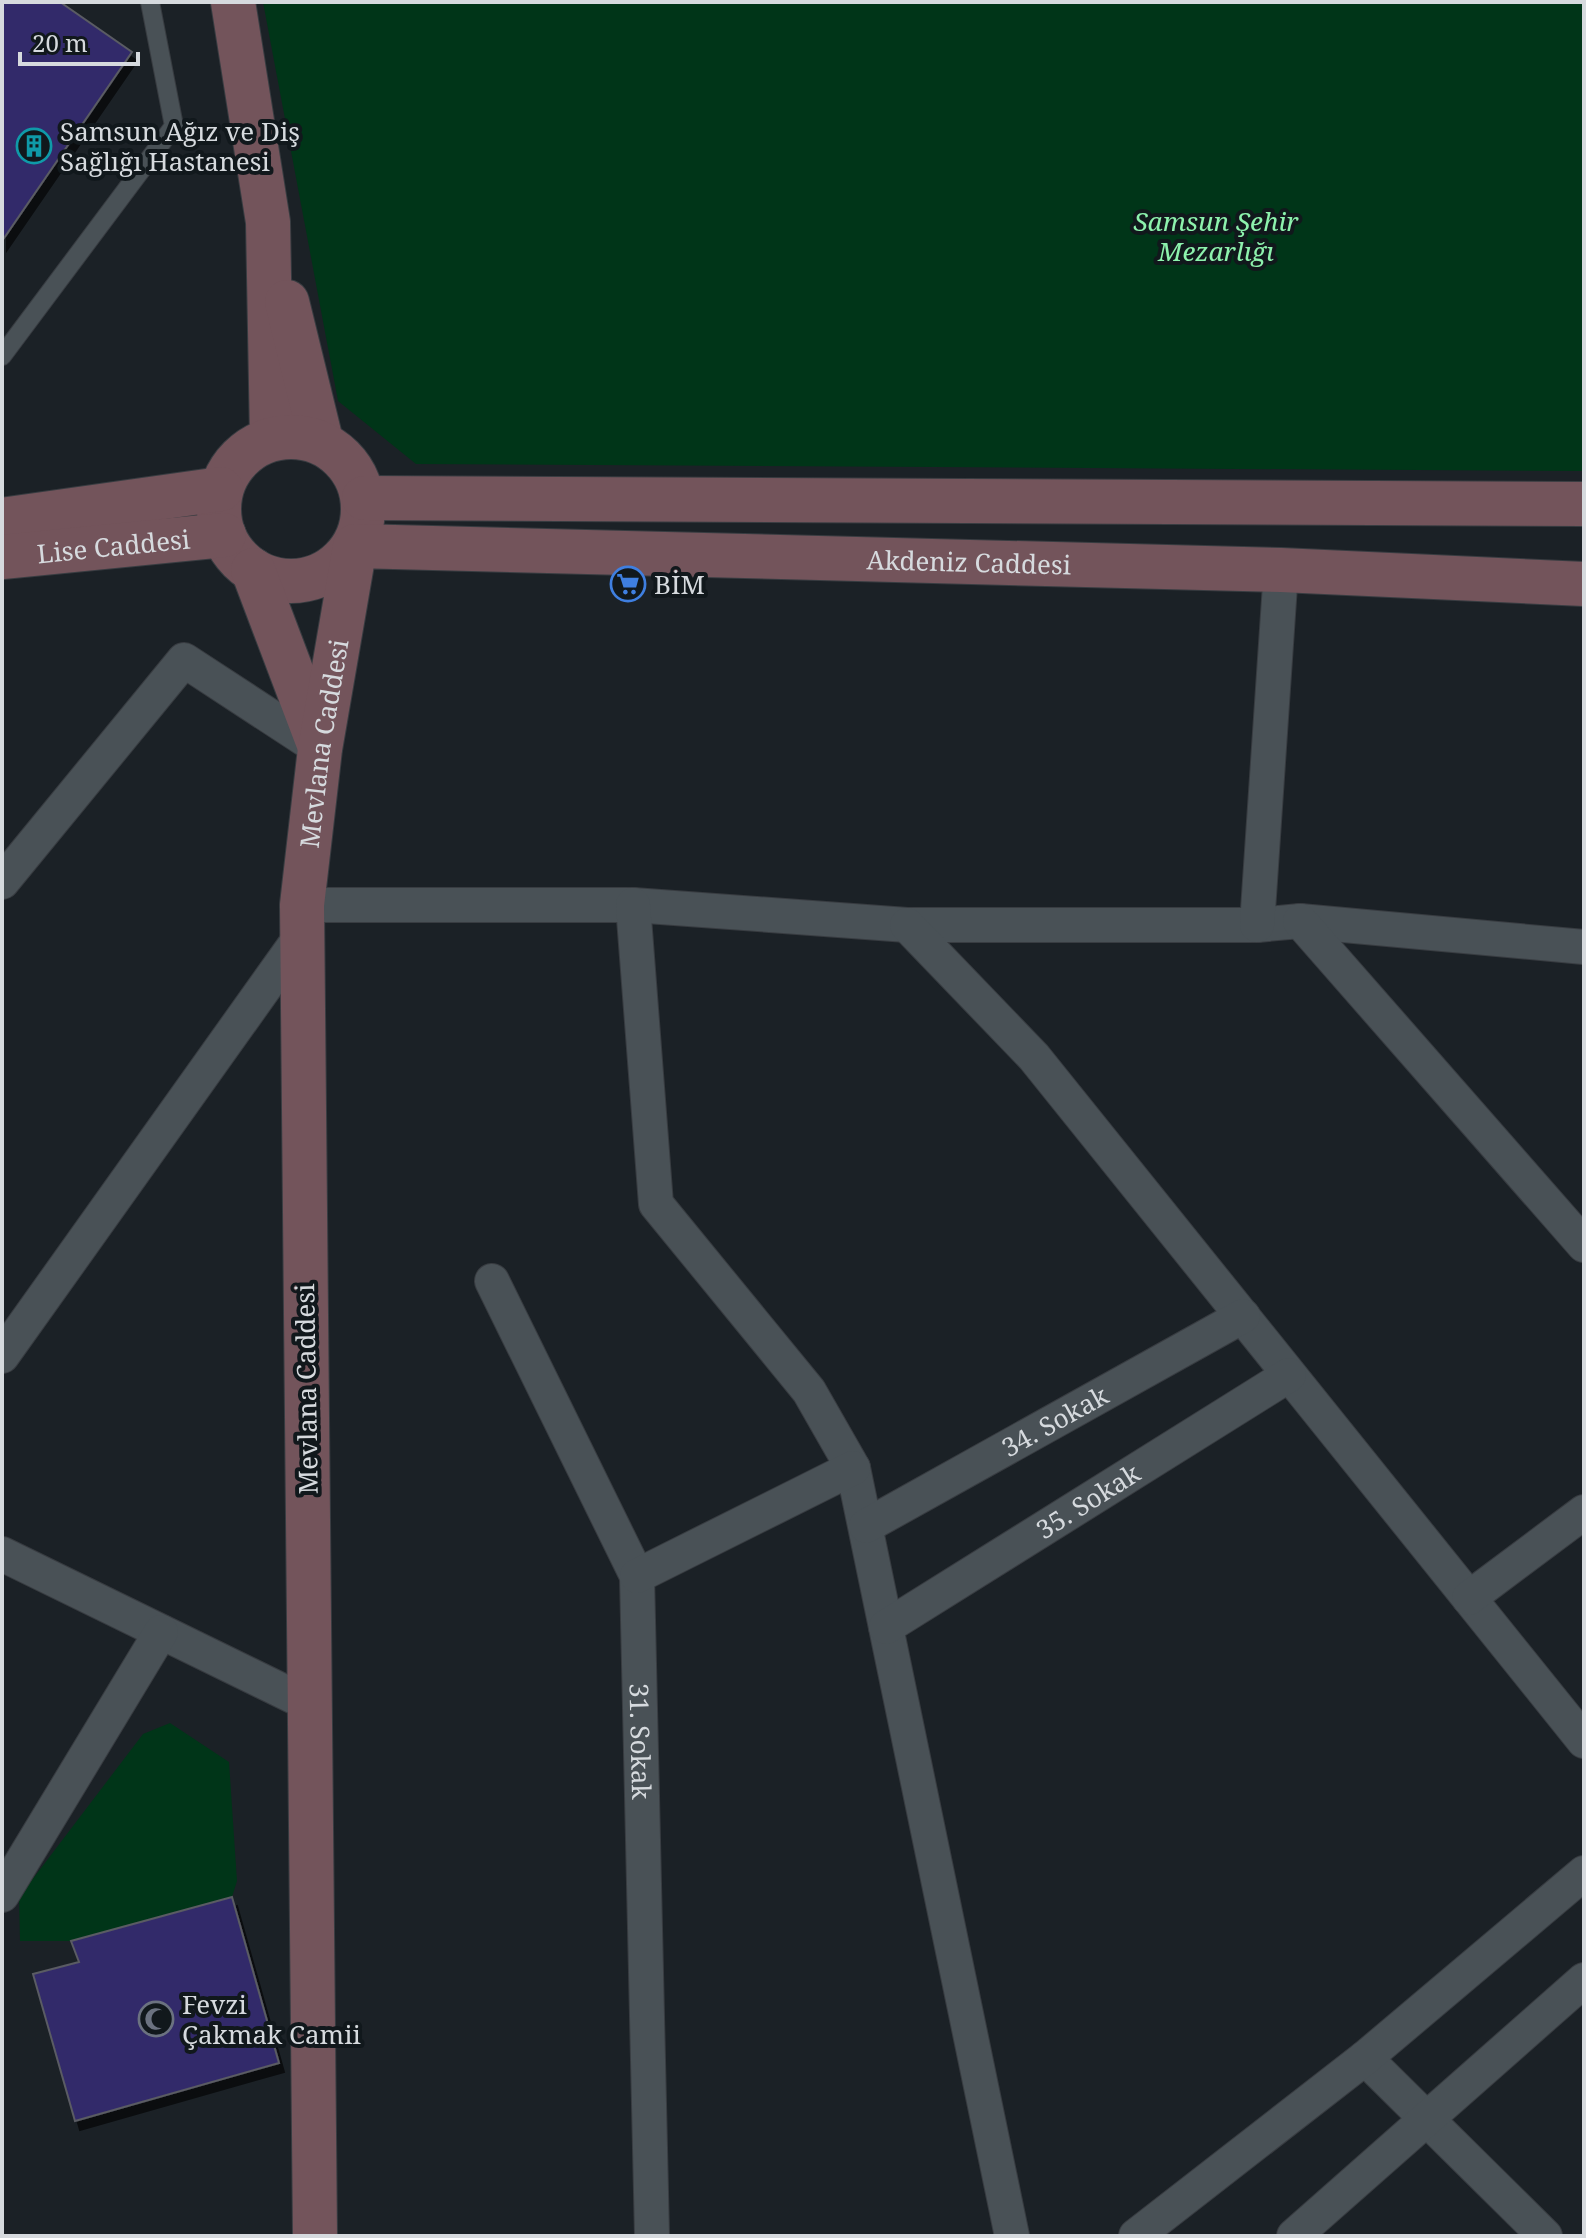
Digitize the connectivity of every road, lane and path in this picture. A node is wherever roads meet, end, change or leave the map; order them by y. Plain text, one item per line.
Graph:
1 (150, 2) edge
2 (233, 2) edge
3 (268, 222) junction
4 (2, 356) edge
5 (272, 438) junction
6 (321, 441) junction
7 (221, 489) junction
8 (364, 498) junction
9 (1584, 504) edge
10 (2, 520) edge
11 (224, 535) junction
12 (355, 546) junction
13 (2, 557) edge
14 (253, 570) junction
15 (1281, 570) junction
16 (1584, 584) edge
17 (320, 749) junction
18 (2, 882) edge
19 (633, 905) junction
20 (302, 920) junction
21 (1300, 921) junction
22 (907, 925) junction
23 (1257, 925) junction
24 (1584, 947) edge
25 (1584, 1245) edge
26 (492, 1281) dead end
27 (1243, 1316) junction
28 (2, 1356) edge
29 (1289, 1375) junction
30 (853, 1468) junction
31 (1584, 1512) edge
32 (866, 1526) junction
33 (2, 1554) edge
34 (637, 1576) junction
35 (1469, 1598) junction
36 (886, 1627) junction
37 (161, 1632) junction
38 (309, 1704) junction
39 (1584, 1741) edge
40 (1584, 1873) edge
41 (2, 1895) edge
42 (1584, 1980) edge
43 (1365, 2058) junction
44 (1426, 2119) junction
45 (315, 2236) edge
46 (652, 2236) edge
47 (1012, 2236) edge
48 (1136, 2236) edge
49 (1294, 2236) edge
50 (1545, 2236) edge

1 - 4 lane
2 - 3 main road
3 - 5 main road
3 - 6 main road
5 - 6 main road
5 - 7 main road
6 - 8 main road
7 - 10 main road, Lise Caddesi
7 - 11 main road
8 - 9 main road
8 - 12 main road
11 - 13 main road, Lise Caddesi
11 - 14 main road
12 - 14 main road
12 - 15 main road, Akdeniz Caddesi
12 - 17 main road, Mevlana Caddesi
14 - 17 main road
15 - 16 main road, Akdeniz Caddesi
15 - 23 street
17 - 18 street
17 - 20 main road, Mevlana Caddesi
19 - 20 street
19 - 22 street
19 - 30 street
20 - 28 street
20 - 38 main road, Mevlana Caddesi
21 - 23 street
21 - 24 street
21 - 25 street
22 - 23 street
22 - 27 street
26 - 34 street, 31. Sokak
27 - 29 street
27 - 32 street, 34. Sokak
29 - 35 street
29 - 36 street, 35. Sokak
30 - 32 street
30 - 34 street
31 - 35 street
32 - 36 street
33 - 37 street
34 - 46 street, 31. Sokak
35 - 39 street
36 - 47 street
37 - 38 street
37 - 41 street
38 - 45 main road, Mevlana Caddesi
40 - 43 street
42 - 44 street
43 - 44 street
43 - 48 street
44 - 49 street
44 - 50 street

